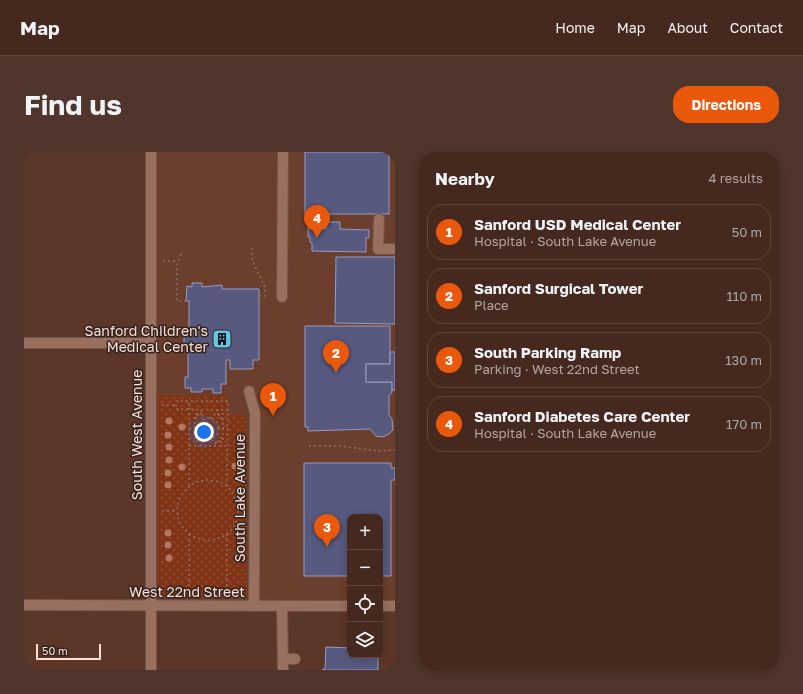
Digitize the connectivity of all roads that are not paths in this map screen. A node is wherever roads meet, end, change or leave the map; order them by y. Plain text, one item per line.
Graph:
1 (151, 152) edge
2 (283, 152) edge
3 (379, 219) dead end
4 (395, 249) edge
5 (282, 297) dead end
6 (24, 343) edge
7 (150, 343) junction
8 (249, 391) dead end
9 (24, 605) edge
10 (151, 605) junction
11 (254, 606) junction
12 (282, 606) junction
13 (347, 606) edge
14 (383, 606) edge
15 (395, 606) edge
16 (283, 659) junction
17 (295, 659) dead end
18 (151, 670) edge
19 (283, 670) edge

1 - 7 street, South West Avenue
2 - 5 street
3 - 4 street
6 - 7 street
7 - 10 street, South West Avenue
8 - 11 street, South Lake Avenue
9 - 10 street, West 22nd Street
10 - 11 street, West 22nd Street
10 - 18 street, South West Avenue
11 - 12 street, West 22nd Street
12 - 13 street, West 22nd Street
12 - 16 street
14 - 15 street
16 - 17 street
16 - 19 street

